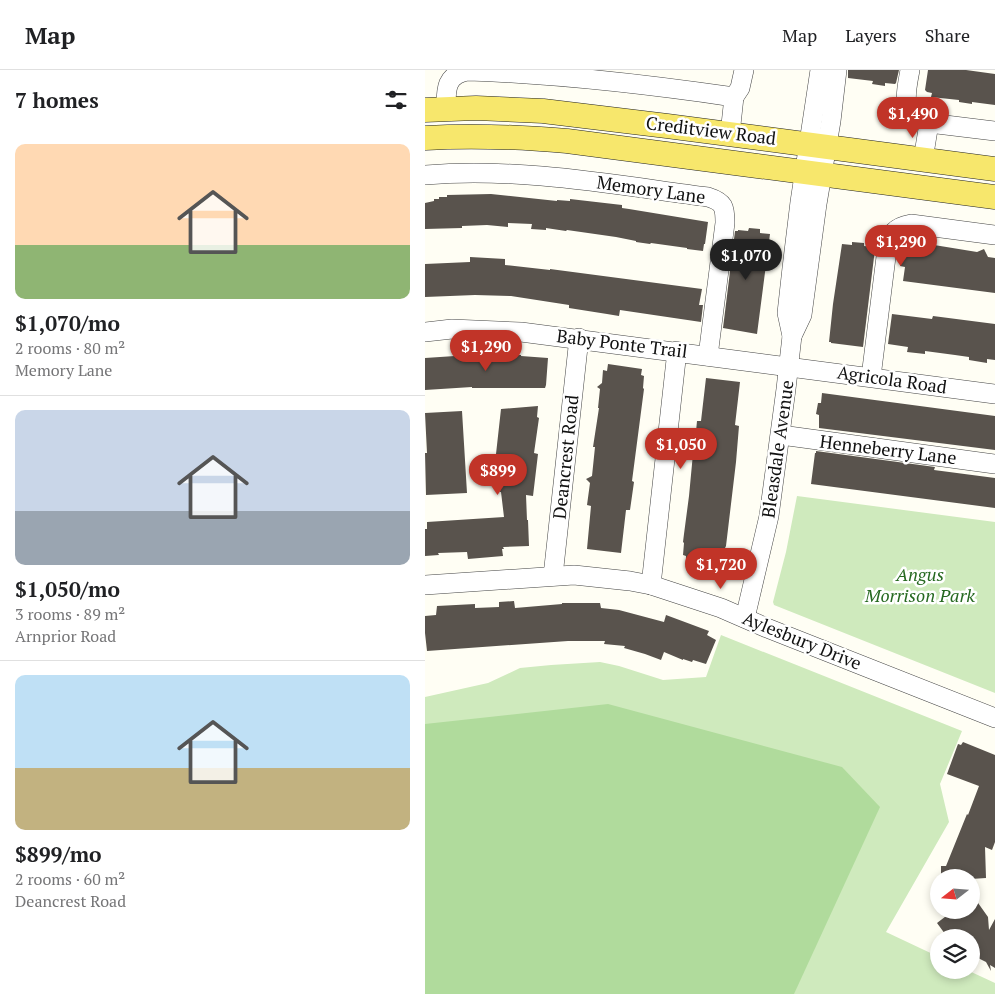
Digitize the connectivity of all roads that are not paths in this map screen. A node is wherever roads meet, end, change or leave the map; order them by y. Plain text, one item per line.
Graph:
1 (744, 70) edge
2 (820, 70) edge
3 (837, 70) edge
4 (910, 70) edge
5 (733, 97) junction
6 (435, 110) edge
7 (929, 123) junction
8 (995, 131) edge
9 (729, 134) junction
10 (425, 138) edge
11 (818, 145) junction
12 (923, 160) junction
13 (995, 169) edge
14 (813, 173) junction
15 (425, 175) edge
16 (995, 197) edge
17 (995, 235) edge
18 (425, 332) edge
19 (579, 338) junction
20 (677, 352) junction
21 (708, 356) junction
22 (789, 366) junction
23 (871, 377) junction
24 (995, 394) edge
25 (781, 435) junction
26 (995, 464) edge
27 (553, 576) junction
28 (651, 584) junction
29 (425, 585) edge
30 (745, 618) junction
31 (995, 718) edge

1 - 5 street
2 - 11 street, Bleasdale Avenue
3 - 11 street, Bleasdale Avenue
4 - 7 street
5 - 6 street
5 - 9 street
6 - 9 main road, Creditview Road
7 - 8 street
7 - 12 street
9 - 11 main road, Creditview Road
10 - 14 main road, Creditview Road
11 - 12 main road, Creditview Road
11 - 14 street, Bleasdale Avenue
12 - 13 main road, Creditview Road
14 - 16 main road, Creditview Road
14 - 22 street, Bleasdale Avenue
15 - 21 street, Memory Lane
17 - 23 street
18 - 19 street, Baby Ponte Trail
19 - 20 street, Baby Ponte Trail
19 - 27 street, Deancrest Road
20 - 21 street, Baby Ponte Trail
20 - 28 street
21 - 22 street, Baby Ponte Trail
22 - 23 street, Agricola Road
22 - 25 street, Bleasdale Avenue
23 - 24 street, Agricola Road
25 - 26 street, Henneberry Lane
25 - 30 street, Bleasdale Avenue
27 - 28 street, Aylesbury Drive
27 - 29 street, Aylesbury Drive
28 - 30 street, Aylesbury Drive
30 - 31 street, Aylesbury Drive

